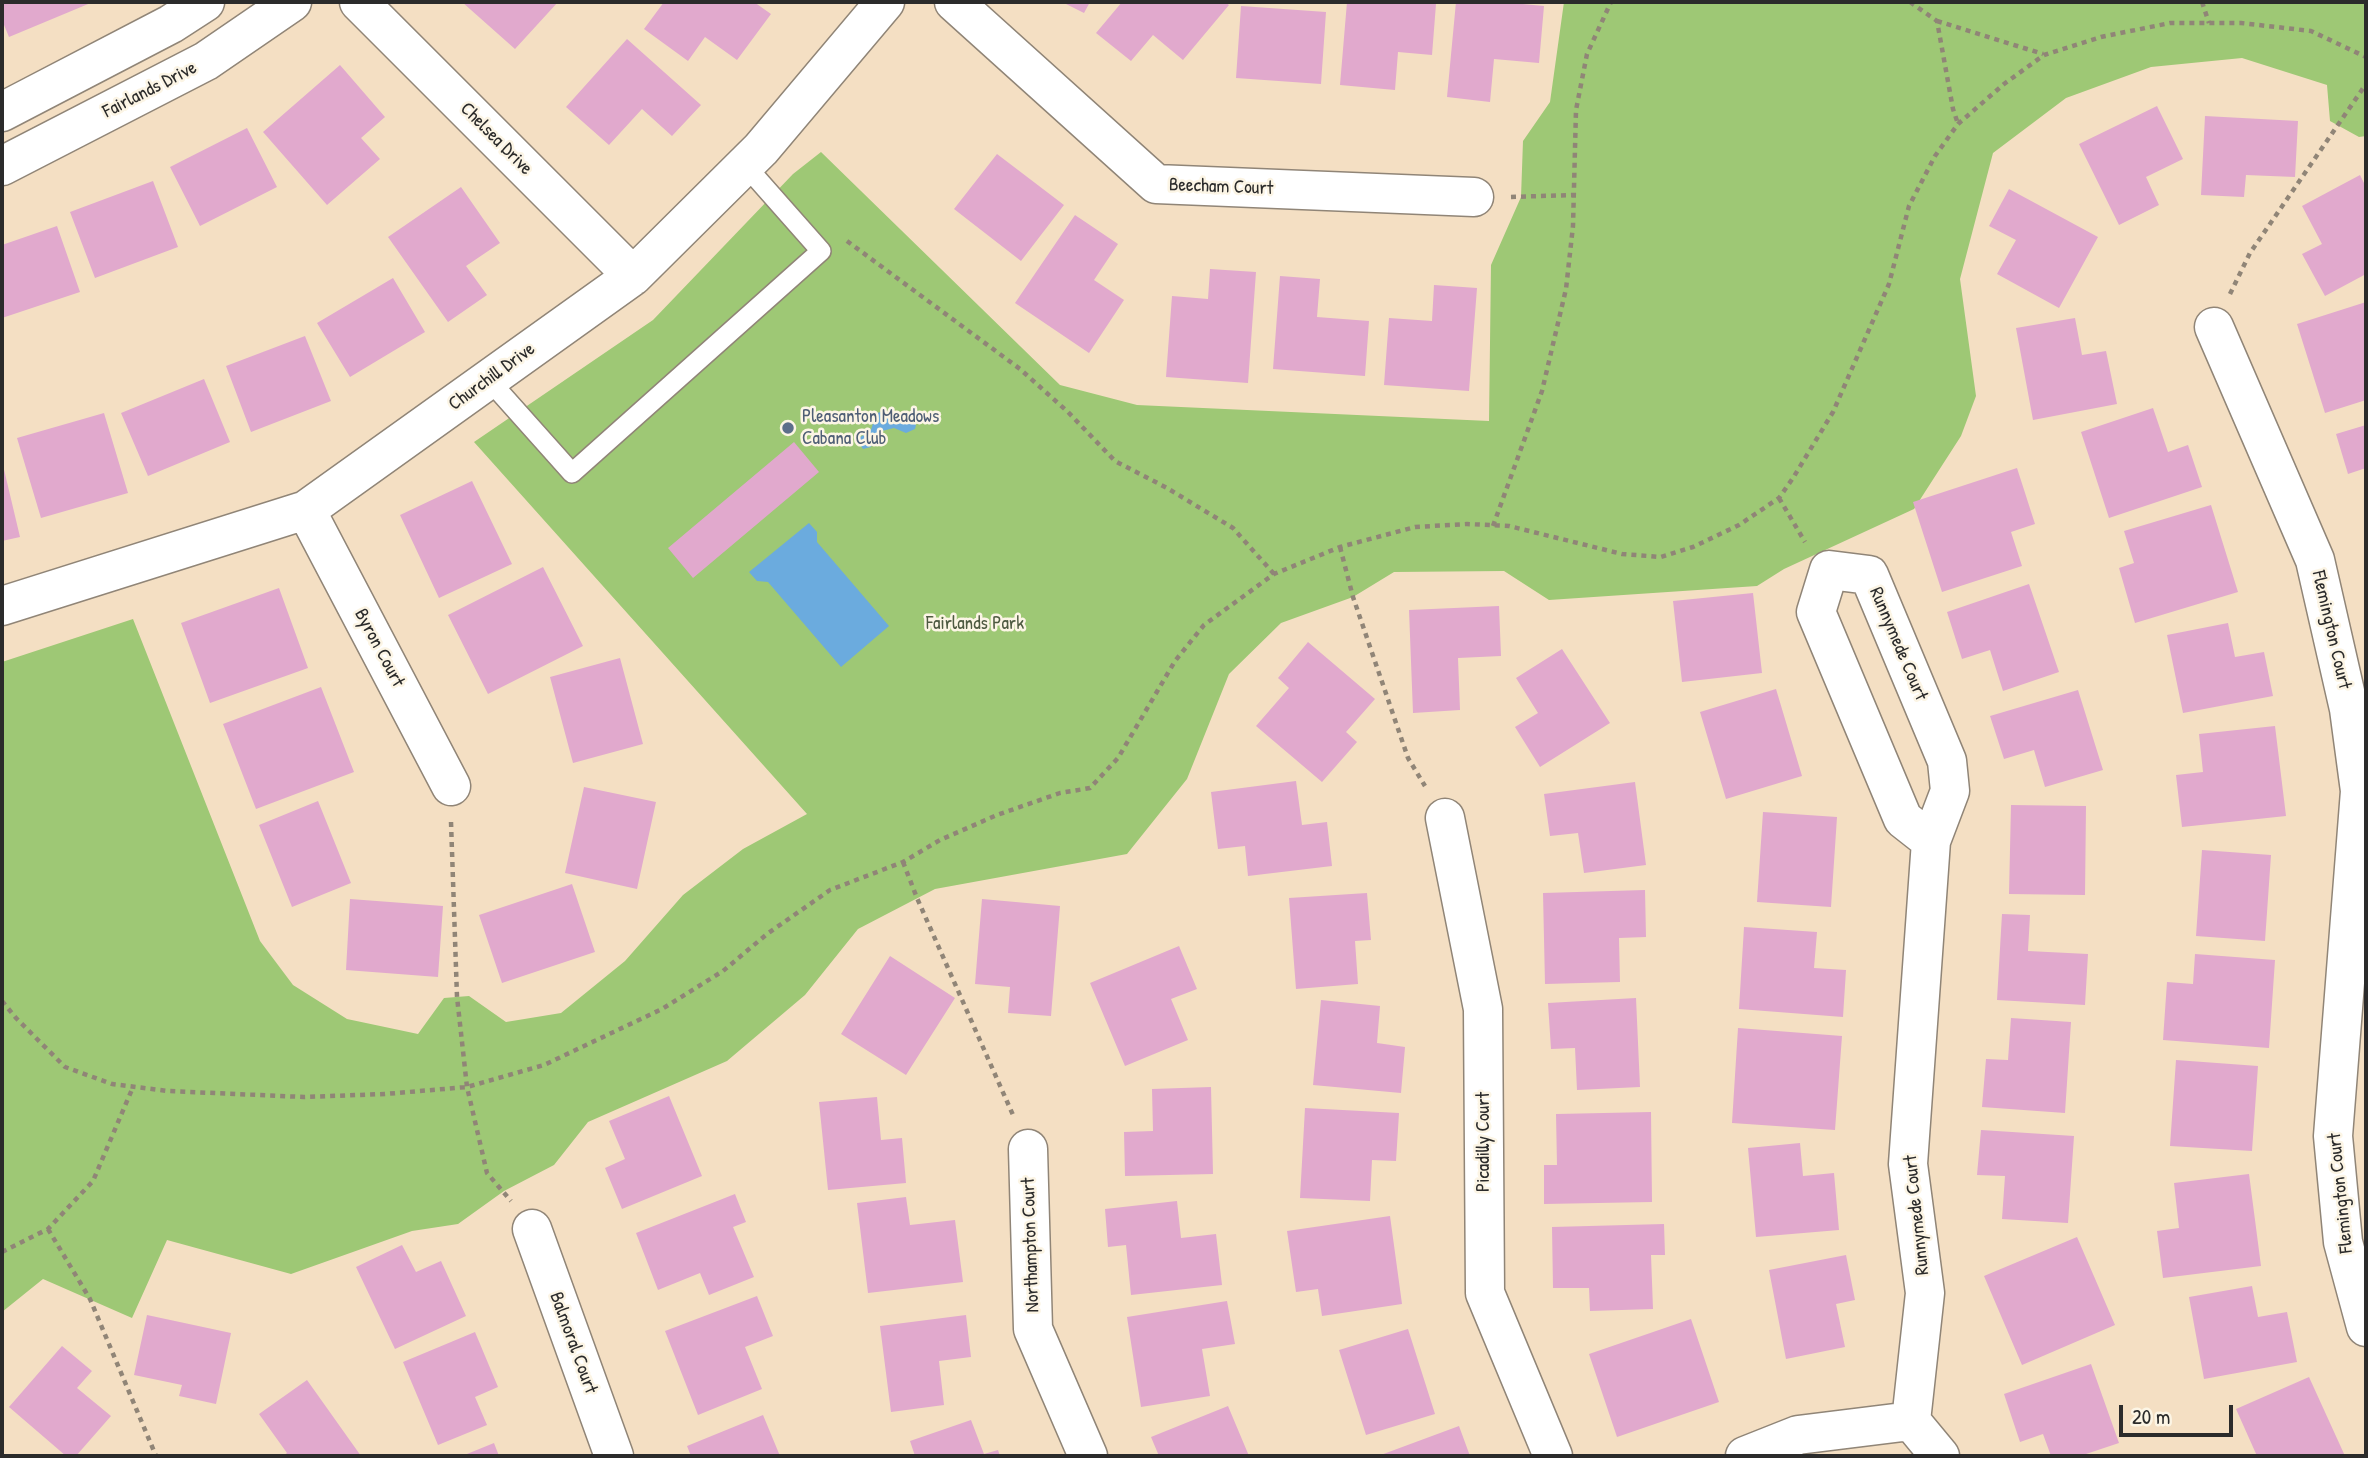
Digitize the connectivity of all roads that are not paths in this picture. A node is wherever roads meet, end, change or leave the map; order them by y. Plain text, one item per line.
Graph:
1 (205, 2) edge
2 (292, 2) edge
3 (359, 2) edge
4 (885, 2) edge
5 (954, 2) edge
6 (2, 111) edge
7 (744, 165) junction
8 (2, 166) edge
9 (1474, 197) road end
10 (633, 276) junction
11 (2214, 327) road end
12 (489, 380) junction
13 (306, 510) junction
14 (2, 606) edge
15 (451, 786) road end
16 (1445, 818) road end
17 (1931, 841) junction
18 (1028, 1149) road end
19 (532, 1229) road end
20 (2366, 1327) edge
21 (1911, 1421) junction
22 (614, 1456) edge
23 (1088, 1456) edge
24 (1553, 1456) edge
25 (1745, 1456) edge
26 (1940, 1456) edge

1 - 6 street
2 - 8 street, Fairlands Drive
3 - 10 street, Chelsea Drive
4 - 7 street, Churchill Drive
5 - 9 street, Beecham Court
7 - 10 street, Churchill Drive
7 - 12 lane
10 - 12 street, Churchill Drive
11 - 20 street, Flemington Court
12 - 13 street, Churchill Drive
13 - 14 street, Churchill Drive
13 - 15 street, Byron Court
16 - 24 street, Picadilly Court
17 - 17 street, Runnymede Court
17 - 21 street, Runnymede Court
18 - 23 street, Northampton Court
19 - 22 street, Balmoral Court
21 - 25 street
21 - 26 street

